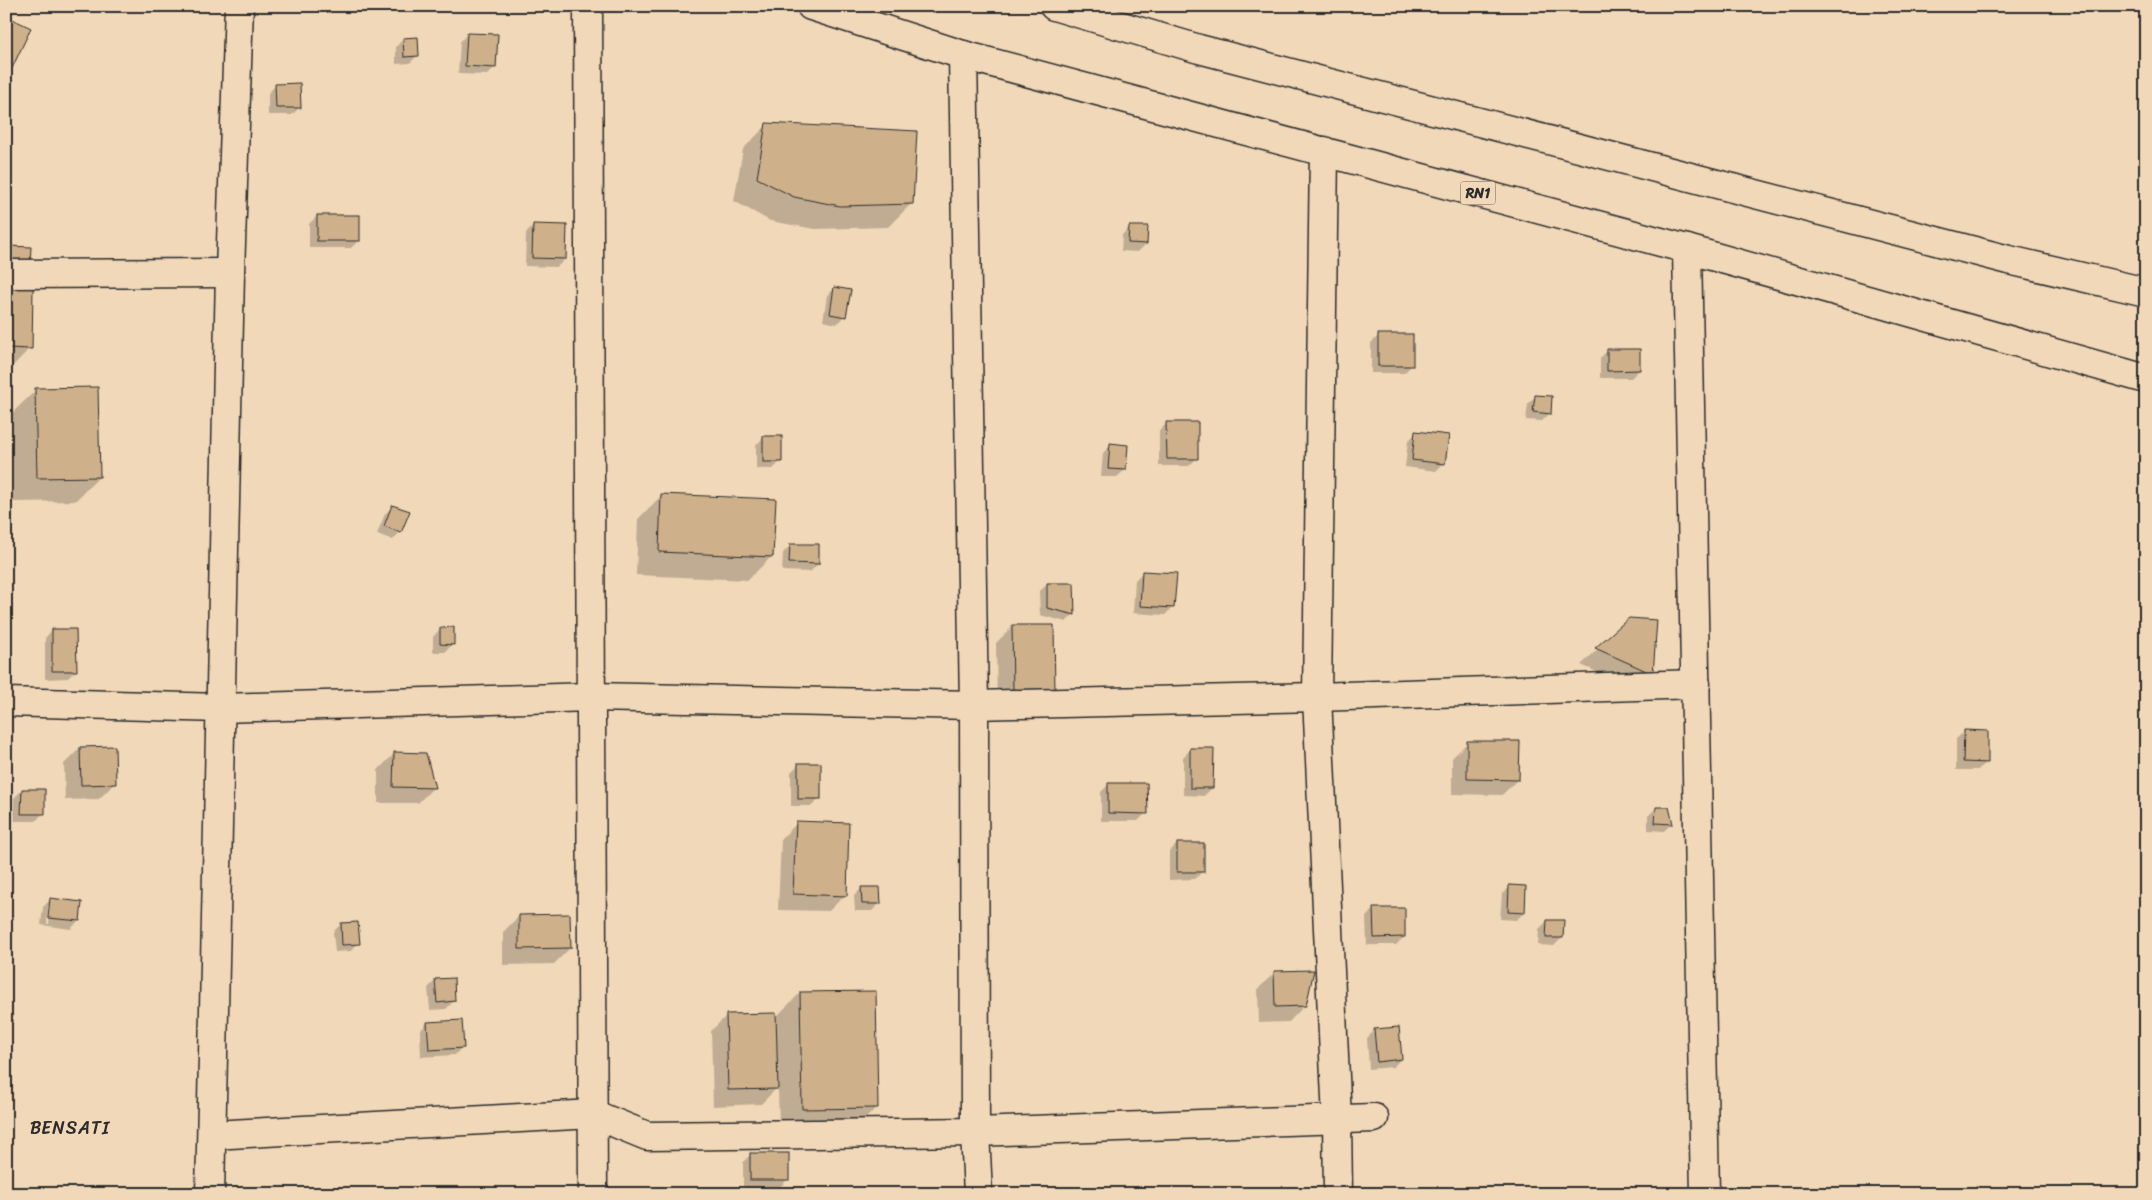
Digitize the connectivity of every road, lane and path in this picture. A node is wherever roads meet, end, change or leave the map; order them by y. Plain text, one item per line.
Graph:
1 (239, 6) edge
2 (588, 6) edge
3 (811, 6) edge
4 (1054, 6) edge
5 (963, 55) junction
6 (1324, 151) junction
7 (1687, 249) junction
8 (230, 273) junction
9 (6, 274) edge
10 (2146, 292) edge
11 (2146, 380) edge
12 (1696, 684) junction
13 (591, 697) junction
14 (1317, 697) junction
15 (6, 702) edge
16 (974, 705) junction
17 (221, 708) junction
18 (592, 1114) junction
19 (1374, 1118) dead end
20 (1337, 1119) junction
21 (975, 1132) junction
22 (212, 1135) junction
23 (210, 1194) edge
24 (593, 1194) edge
25 (978, 1194) edge
26 (1338, 1194) edge
27 (1705, 1194) edge

1 - 8 main road
2 - 13 main road
3 - 5 main road, RN1
4 - 10 main road
5 - 6 main road, RN1
5 - 16 main road
6 - 7 main road, RN1
6 - 14 main road
7 - 11 main road, RN1
7 - 12 main road
8 - 9 main road
8 - 17 main road
12 - 14 main road
12 - 27 main road
13 - 16 main road
13 - 17 main road
13 - 18 main road
14 - 16 main road
14 - 20 main road
15 - 17 main road
16 - 21 main road
17 - 22 main road
18 - 21 main road
18 - 22 main road
18 - 24 main road
19 - 20 main road
20 - 21 main road
20 - 26 main road
21 - 25 main road
22 - 23 main road

